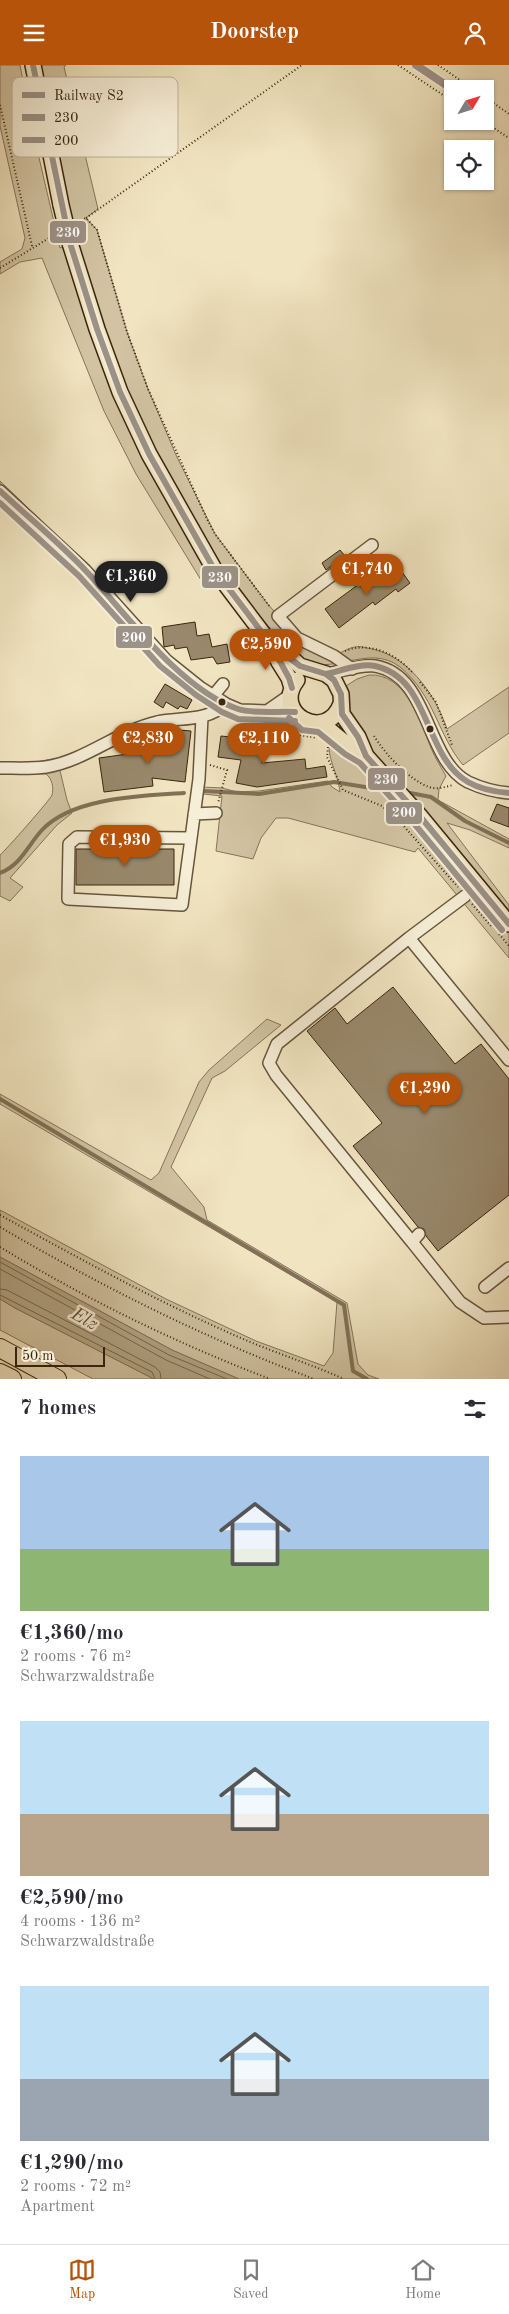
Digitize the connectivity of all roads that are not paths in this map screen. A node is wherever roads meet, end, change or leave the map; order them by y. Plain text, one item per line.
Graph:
1 (51, 157) edge
2 (0, 491) edge
3 (372, 545) dead end
4 (270, 643) junction
5 (352, 669) junction
6 (321, 673) junction
7 (223, 684) dead end
8 (291, 692) junction
9 (212, 696) junction
10 (340, 697) junction
11 (226, 704) junction
12 (265, 711) junction
13 (295, 712) junction
14 (202, 717) junction
15 (321, 723) junction
16 (366, 756) junction
17 (0, 768) edge
18 (509, 793) edge
19 (216, 813) dead end
20 (194, 814) junction
21 (191, 838) junction
22 (465, 896) road end
23 (509, 924) edge
24 (409, 938) junction
25 (509, 1060) edge
26 (509, 1268) edge
27 (484, 1287) dead end
28 (509, 1317) edge
29 (0, 1348) edge
30 (0, 1373) edge
31 (12, 1379) edge
32 (57, 1379) edge

1 - 4 main road, bridge
2 - 9 street
3 - 5 street
4 - 6 main road
4 - 8 main road
5 - 6 street
5 - 10 street
5 - 18 street
6 - 8 main road
6 - 10 main road
7 - 9 street
8 - 12 street
8 - 13 main road
9 - 11 street
10 - 15 main road
10 - 16 main road
11 - 12 street
11 - 14 street
12 - 13 street
13 - 15 main road
14 - 17 street
14 - 20 street
15 - 16 main road
16 - 23 main road
19 - 20 street
20 - 21 street
21 - 21 street
22 - 24 street
24 - 25 street
24 - 28 street
26 - 27 street
29 - 32 highway
30 - 31 highway

